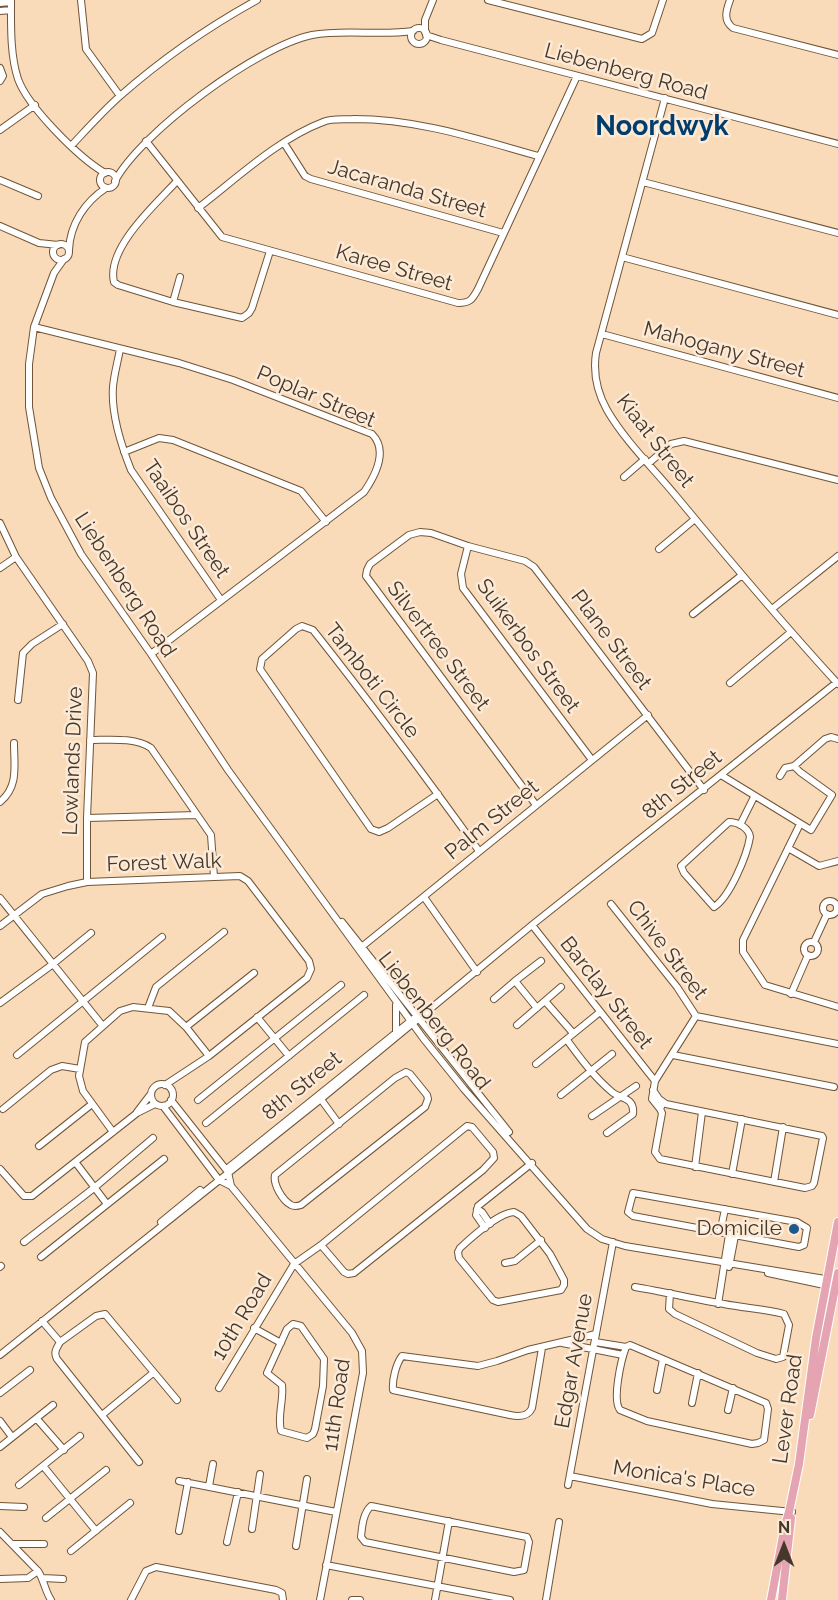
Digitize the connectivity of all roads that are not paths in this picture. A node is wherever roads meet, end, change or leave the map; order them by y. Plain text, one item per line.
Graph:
1 (82, 0) edge
2 (257, 0) edge
3 (433, 0) edge
4 (488, 0) edge
5 (663, 0) edge
6 (730, 0) edge
7 (11, 1) edge
8 (1, 2) edge
9 (1, 10) edge
10 (11, 10) junction
11 (425, 20) junction
12 (415, 30) junction
13 (399, 33) junction
14 (426, 33) junction
15 (412, 39) junction
16 (441, 40) junction
17 (423, 43) junction
18 (838, 55) edge
19 (0, 68) edge
20 (577, 76) junction
21 (0, 81) edge
22 (120, 96) junction
23 (665, 99) junction
24 (35, 105) junction
25 (0, 130) edge
26 (146, 141) junction
27 (284, 143) junction
28 (838, 144) edge
29 (71, 146) junction
30 (538, 156) junction
31 (92, 166) junction
32 (123, 166) junction
33 (106, 173) junction
34 (0, 180) edge
35 (100, 180) junction
36 (115, 180) junction
37 (177, 181) junction
38 (643, 182) junction
39 (106, 188) junction
40 (95, 195) junction
41 (38, 196) dead end
42 (198, 208) junction
43 (0, 226) edge
44 (71, 232) junction
45 (838, 232) edge
46 (503, 233) junction
47 (39, 243) junction
48 (59, 245) junction
49 (69, 250) junction
50 (270, 251) junction
51 (55, 256) junction
52 (622, 257) junction
53 (64, 259) junction
54 (54, 273) junction
55 (180, 277) dead end
56 (173, 302) junction
57 (838, 315) edge
58 (34, 327) junction
59 (602, 334) junction
60 (120, 349) junction
61 (838, 398) edge
62 (124, 452) junction
63 (647, 461) junction
64 (624, 477) dead end
65 (838, 480) edge
66 (695, 519) junction
67 (326, 522) junction
68 (0, 524) edge
69 (468, 546) junction
70 (659, 549) dead end
71 (838, 556) edge
72 (16, 557) junction
73 (0, 568) edge
74 (742, 575) junction
75 (221, 600) junction
76 (772, 609) junction
77 (693, 614) dead end
78 (63, 624) junction
79 (790, 632) junction
80 (151, 654) junction
81 (730, 683) dead end
82 (837, 684) edge
83 (18, 700) dead end
84 (648, 715) junction
85 (838, 739) edge
86 (90, 740) junction
87 (14, 742) dead end
88 (592, 760) junction
89 (794, 766) junction
90 (721, 775) junction
91 (780, 776) dead end
92 (704, 790) junction
93 (435, 796) junction
94 (754, 796) junction
95 (835, 796) edge
96 (0, 802) edge
97 (536, 805) junction
98 (197, 815) junction
99 (87, 818) junction
100 (800, 824) junction
101 (740, 825) junction
102 (788, 848) junction
103 (479, 851) junction
104 (838, 861) edge
105 (214, 877) junction
106 (87, 882) junction
107 (838, 892) edge
108 (423, 897) junction
109 (0, 898) edge
110 (611, 903) dead end
111 (14, 915) junction
112 (532, 925) junction
113 (0, 926) edge
114 (224, 932) dead end
115 (91, 933) dead end
116 (162, 937) dead end
117 (360, 948) junction
118 (541, 961) dead end
119 (53, 964) junction
120 (476, 970) junction
121 (254, 973) dead end
122 (515, 981) junction
123 (341, 985) dead end
124 (561, 987) dead end
125 (791, 994) junction
126 (364, 995) dead end
127 (494, 999) dead end
128 (545, 1001) junction
129 (83, 1002) junction
130 (0, 1003) edge
131 (396, 1003) junction
132 (838, 1007) edge
133 (148, 1008) junction
134 (537, 1008) junction
135 (600, 1012) junction
136 (696, 1016) junction
137 (257, 1017) junction
138 (418, 1018) junction
139 (411, 1023) junction
140 (102, 1025) junction
141 (517, 1025) dead end
142 (186, 1027) junction
143 (573, 1033) junction
144 (397, 1034) junction
145 (423, 1038) junction
146 (274, 1039) junction
147 (567, 1040) junction
148 (838, 1044) edge
149 (612, 1054) dead end
150 (17, 1055) dead end
151 (673, 1055) junction
152 (209, 1056) junction
153 (290, 1056) junction
154 (536, 1064) dead end
155 (80, 1069) junction
156 (590, 1071) junction
157 (186, 1072) junction
158 (655, 1081) junction
159 (165, 1085) junction
160 (636, 1086) dead end
161 (834, 1087) dead end
162 (171, 1090) junction
163 (150, 1095) junction
164 (561, 1095) dead end
165 (621, 1096) junction
166 (319, 1097) junction
167 (171, 1100) junction
168 (198, 1100) dead end
169 (92, 1104) junction
170 (154, 1104) junction
171 (163, 1106) junction
172 (662, 1106) junction
173 (3, 1109) dead end
174 (702, 1112) junction
175 (137, 1113) junction
176 (182, 1113) junction
177 (592, 1116) dead end
178 (742, 1119) junction
179 (172, 1120) junction
180 (206, 1123) dead end
181 (339, 1124) junction
182 (783, 1127) junction
183 (113, 1132) junction
184 (607, 1133) dead end
185 (200, 1137) junction
186 (153, 1138) dead end
187 (190, 1144) junction
188 (39, 1146) dead end
189 (164, 1159) dead end
190 (76, 1163) junction
191 (532, 1163) junction
192 (695, 1167) junction
193 (0, 1169) edge
194 (227, 1171) junction
195 (732, 1174) junction
196 (218, 1178) junction
197 (774, 1182) junction
198 (231, 1186) junction
199 (94, 1188) junction
200 (107, 1204) junction
201 (725, 1209) junction
202 (838, 1222) edge
203 (487, 1226) junction
204 (720, 1233) junction
205 (732, 1235) junction
206 (540, 1240) junction
207 (24, 1242) dead end
208 (613, 1242) junction
209 (321, 1245) junction
210 (41, 1257) dead end
211 (504, 1263) dead end
212 (294, 1264) junction
213 (727, 1264) junction
214 (833, 1281) edge
215 (635, 1287) dead end
216 (670, 1293) junction
217 (718, 1304) junction
218 (42, 1321) junction
219 (254, 1328) junction
220 (60, 1342) junction
221 (595, 1342) junction
222 (281, 1343) junction
223 (560, 1343) junction
224 (626, 1347) junction
225 (542, 1348) junction
226 (0, 1355) edge
227 (623, 1355) junction
228 (663, 1359) junction
229 (30, 1370) dead end
230 (153, 1373) junction
231 (698, 1373) junction
232 (219, 1388) dead end
233 (733, 1388) junction
234 (657, 1390) dead end
235 (0, 1393) edge
236 (177, 1400) dead end
237 (692, 1403) dead end
238 (53, 1405) dead end
239 (728, 1410) dead end
240 (102, 1415) junction
241 (37, 1419) junction
242 (0, 1420) edge
243 (80, 1436) dead end
244 (12, 1437) junction
245 (0, 1447) edge
246 (64, 1450) junction
247 (139, 1462) dead end
248 (213, 1464) dead end
249 (44, 1467) junction
250 (106, 1470) dead end
251 (260, 1474) dead end
252 (570, 1476) junction
253 (307, 1479) dead end
254 (179, 1481) dead end
255 (188, 1482) junction
256 (19, 1485) dead end
257 (568, 1485) dead end
258 (209, 1486) junction
259 (238, 1492) junction
260 (257, 1496) junction
261 (70, 1498) junction
262 (130, 1503) dead end
263 (303, 1504) junction
264 (0, 1506) edge
265 (24, 1507) dead end
266 (336, 1512) junction
267 (791, 1512) junction
268 (46, 1518) dead end
269 (450, 1521) junction
270 (559, 1522) dead end
271 (252, 1529) dead end
272 (96, 1531) junction
273 (179, 1531) dead end
274 (1, 1535) edge
275 (227, 1542) dead end
276 (13, 1544) junction
277 (44, 1544) dead end
278 (296, 1546) dead end
279 (70, 1551) dead end
280 (442, 1557) junction
281 (326, 1565) junction
282 (38, 1571) junction
283 (43, 1578) junction
284 (0, 1579) edge
285 (63, 1579) dead end
286 (437, 1585) junction
287 (51, 1600) edge
288 (131, 1600) edge
289 (283, 1600) edge
290 (320, 1600) edge
291 (352, 1600) edge
292 (360, 1600) edge
293 (435, 1600) edge
294 (510, 1600) edge
295 (546, 1600) edge
296 (771, 1600) edge
297 (782, 1600) edge

1 - 22 street
2 - 22 street
3 - 11 street
4 - 5 street
6 - 18 street
7 - 8 street
7 - 10 street
8 - 9 street
9 - 10 street
10 - 24 street
11 - 12 street
11 - 14 street
12 - 13 street
12 - 14 street, Liebenberg Road
12 - 15 street
13 - 15 street
13 - 26 street
14 - 16 street, Liebenberg Road
14 - 17 street
15 - 17 street
16 - 17 street, Liebenberg Road
16 - 20 street, Liebenberg Road
19 - 21 street
20 - 23 street, Liebenberg Road
20 - 30 street, Karee Street
22 - 29 street
23 - 28 street, Liebenberg Road
23 - 38 street, Kiaat Street
24 - 25 street
24 - 29 street
26 - 32 street
26 - 37 street, Karee Street
27 - 30 street
27 - 42 street
27 - 46 street, Jacaranda Street
29 - 31 street
30 - 46 street, Karee Street
31 - 33 street
31 - 35 street
32 - 33 street
32 - 36 street
33 - 35 street
33 - 36 street
34 - 41 street
35 - 39 street
35 - 40 street
36 - 39 street
37 - 42 street, Karee Street
37 - 56 street
38 - 45 street
38 - 52 street, Kiaat Street
39 - 40 street
40 - 44 street
42 - 50 street, Karee Street
43 - 47 street
44 - 48 street
44 - 49 street
46 - 50 street, Karee Street
47 - 48 street
47 - 51 street
48 - 49 street
48 - 51 street
49 - 53 street
50 - 56 street
51 - 53 street
51 - 54 street, Liebenberg Road
52 - 57 street
52 - 59 street, Kiaat Street
53 - 54 street, Liebenberg Road
54 - 58 street, Liebenberg Road
55 - 56 street
58 - 60 street, Poplar Street
58 - 80 street, Liebenberg Road
59 - 61 street, Mahogany Street
59 - 63 street, Kiaat Street
60 - 62 street, Taaibos Street
60 - 67 street, Poplar Street
62 - 67 street
62 - 75 street, Taaibos Street
63 - 64 street
63 - 65 street
63 - 66 street, Kiaat Street
66 - 70 street
66 - 74 street, Kiaat Street
67 - 75 street, Poplar Street
68 - 72 street, Lowlands Drive
69 - 84 street, Plane Street
69 - 88 street, Suikerbos Street
69 - 97 street, Silvertree Street
71 - 76 street
72 - 73 street
72 - 78 street, Lowlands Drive
74 - 76 street, Kiaat Street
74 - 77 street
75 - 80 street, Poplar Street
76 - 79 street, Kiaat Street
78 - 83 street
78 - 86 street, Lowlands Drive
79 - 81 street
79 - 82 street, Kiaat Street
80 - 117 street, Liebenberg Road
82 - 90 street, 8th Street
84 - 88 street, Palm Street
84 - 92 street, Plane Street
85 - 89 street
86 - 98 street
86 - 99 street, Lowlands Drive
87 - 96 street
88 - 97 street, Palm Street
89 - 91 street
89 - 95 street
90 - 92 street, 8th Street
90 - 94 street
92 - 112 street, 8th Street
93 - 93 street, Tamboti Circle
93 - 103 street, Tamboti Circle
94 - 100 street
94 - 101 street
95 - 100 street
97 - 103 street, Palm Street
98 - 99 street
98 - 105 street
99 - 106 street, Lowlands Drive
100 - 102 street
101 - 101 street
102 - 104 street
102 - 125 street
103 - 108 street, Palm Street
105 - 106 street, Forest Walk
105 - 137 street, Forest Walk
106 - 111 street, Forest Walk
107 - 125 street
108 - 117 street, Palm Street
108 - 120 street
109 - 111 street
110 - 136 street, Chive Street
111 - 113 street, Forest Walk
111 - 119 street
112 - 120 street, 8th Street
112 - 135 street, Barclay Street
114 - 133 street
115 - 119 street
116 - 129 street
117 - 131 street, Liebenberg Road
117 - 138 street, Liebenberg Road
118 - 122 street
119 - 129 street
119 - 130 street
120 - 138 street, 8th Street
121 - 142 street
122 - 127 street
122 - 134 street
123 - 146 street
124 - 128 street
125 - 132 street
126 - 153 street
128 - 134 street
128 - 143 street
129 - 140 street
129 - 150 street
131 - 139 street, Liebenberg Road
131 - 144 street
133 - 140 street
133 - 142 street
134 - 141 street
135 - 143 street
135 - 158 street, Barclay Street
136 - 148 street, Chive Street
136 - 151 street
137 - 146 street
137 - 152 street, Forest Walk
138 - 139 street, 8th Street
138 - 191 street, Liebenberg Road
139 - 144 street, 8th Street
139 - 145 street, Liebenberg Road
140 - 155 street
142 - 152 street
143 - 147 street
144 - 145 street
144 - 166 street, 8th Street
145 - 191 street, Liebenberg Road
146 - 153 street
146 - 168 street
147 - 154 street
147 - 156 street
149 - 156 street
151 - 158 street
151 - 161 street
152 - 157 street, Forest Walk
153 - 180 street
155 - 169 street
155 - 173 street
156 - 164 street
156 - 165 street
157 - 159 street, Forest Walk
157 - 162 street, Forest Walk
158 - 172 street
159 - 162 street
159 - 163 street
160 - 165 street
162 - 167 street
163 - 170 street
163 - 175 street
165 - 177 street
165 - 184 street
166 - 181 street
166 - 194 street, 8th Street
167 - 171 street
167 - 176 street
169 - 183 street
169 - 188 street
170 - 171 street
170 - 175 street
171 - 179 street
172 - 174 street
172 - 192 street
174 - 178 street
174 - 192 street
175 - 183 street
176 - 179 street
176 - 185 street
178 - 182 street
178 - 195 street
179 - 187 street
181 - 181 street
182 - 197 street
182 - 197 street
183 - 190 street
185 - 187 street
185 - 194 street
186 - 199 street
187 - 196 street
189 - 200 street
190 - 193 street
190 - 199 street
191 - 203 street
191 - 208 street, Liebenberg Road
192 - 195 street
194 - 196 street, 8th Street
194 - 198 street, 11th Road
195 - 197 street
196 - 198 street, 11th Road
196 - 218 street, 8th Street
198 - 212 street, 11th Road
199 - 200 street
199 - 207 street
200 - 210 street
201 - 204 street
201 - 204 street
201 - 205 street
202 - 214 main road, Lever Road
203 - 206 street
203 - 206 street
204 - 205 street
205 - 213 street
206 - 211 street
208 - 213 street, Liebenberg Road
208 - 221 street, Edgar Avenue
209 - 209 street
209 - 212 street
212 - 219 street, 10th Road
212 - 266 street, 11th Road
213 - 214 street, Liebenberg Road
213 - 217 street
214 - 267 main road, Lever Road
215 - 216 street
216 - 217 street
216 - 217 street
218 - 220 street
218 - 226 street, 8th Street
219 - 222 street
219 - 232 street, 10th Road
220 - 230 street
220 - 240 street
221 - 223 street
221 - 223 street
221 - 224 street
221 - 227 street
221 - 252 street, Edgar Avenue
222 - 222 street
223 - 225 street
224 - 227 street
224 - 228 street
225 - 225 street
227 - 233 street
228 - 231 street
228 - 234 street
229 - 235 street
230 - 236 street
230 - 240 street
231 - 233 street
231 - 237 street
233 - 239 street
238 - 241 street
240 - 247 street
241 - 244 street
241 - 246 street
242 - 244 street
243 - 246 street
244 - 245 street
246 - 249 street
248 - 258 street
249 - 256 street
249 - 261 street
250 - 261 street
251 - 260 street
252 - 257 street, Edgar Avenue
252 - 267 street, Monica's Place
253 - 263 street
254 - 255 street
255 - 258 street
255 - 273 street
258 - 259 street
259 - 260 street
259 - 275 street
260 - 263 street
260 - 271 street
261 - 268 street
261 - 272 street
262 - 272 street
263 - 266 street
263 - 278 street
264 - 265 street
266 - 281 street, 11th Road
267 - 296 main road, Lever Road
267 - 297 main road, Lever Road
269 - 280 street
269 - 280 street
269 - 280 street
270 - 295 street
272 - 279 street
274 - 276 street
276 - 277 street
276 - 282 street
280 - 286 street
281 - 286 street
281 - 290 street, 11th Road
282 - 283 street
282 - 284 street
283 - 285 street
283 - 287 street
286 - 293 street
286 - 294 street
288 - 289 street
291 - 292 street

